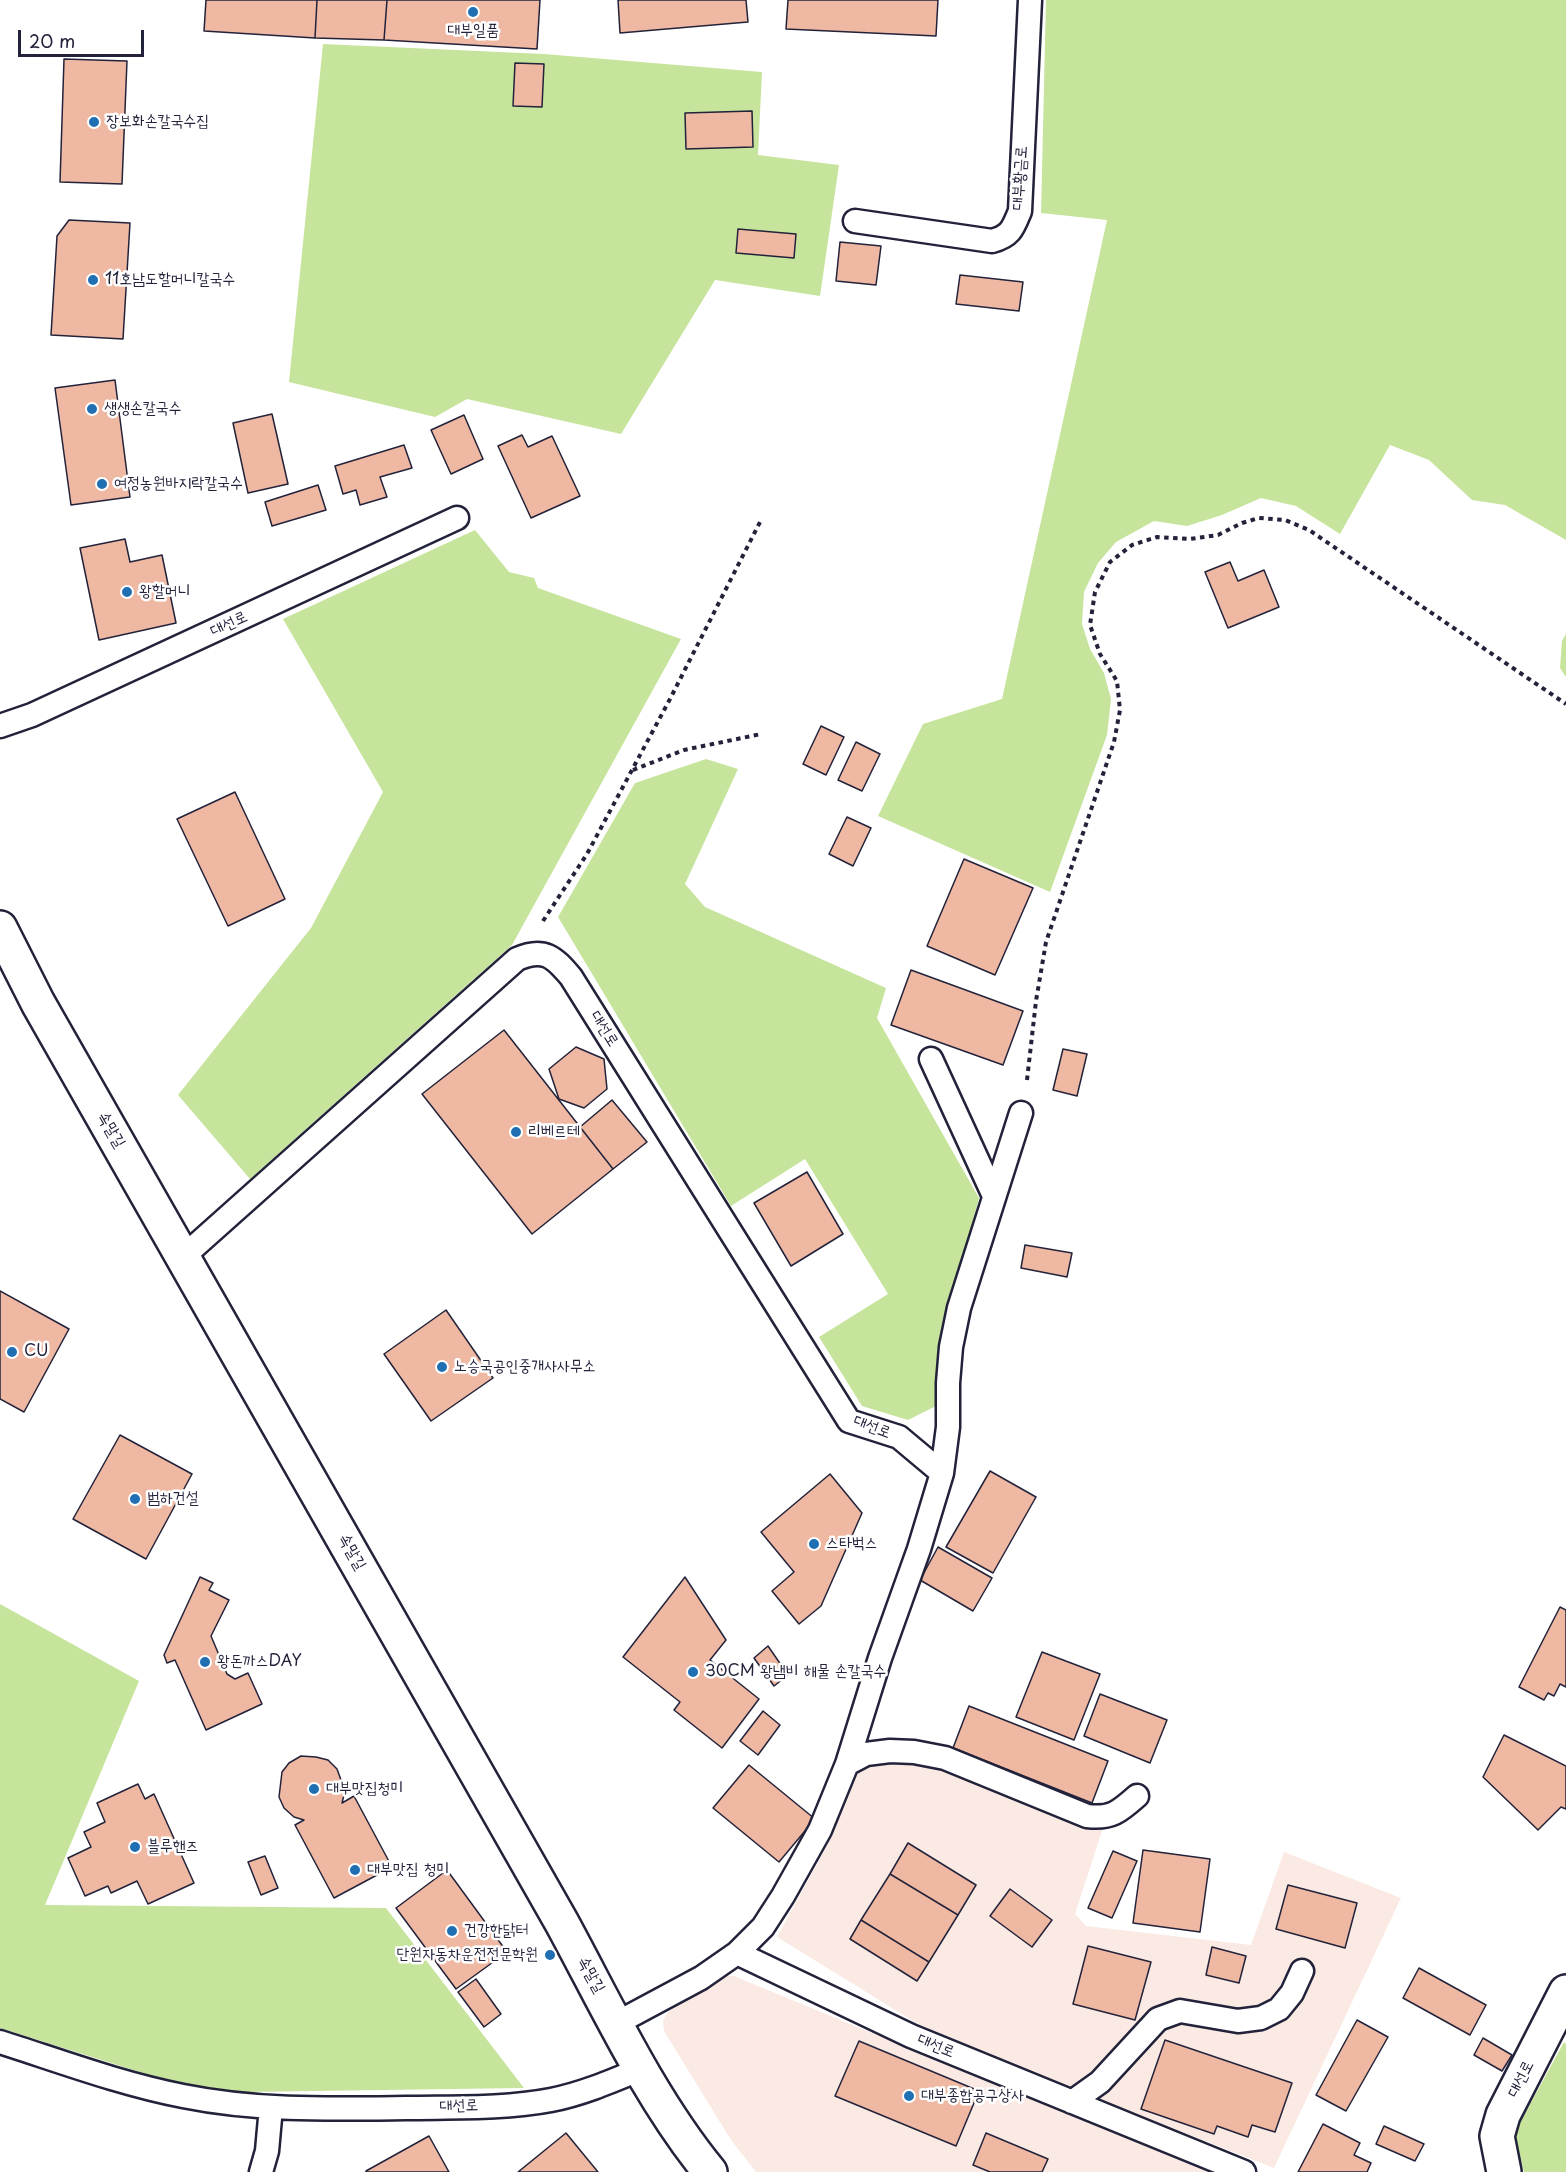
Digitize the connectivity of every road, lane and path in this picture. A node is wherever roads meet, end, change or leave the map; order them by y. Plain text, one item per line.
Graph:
1 (1030, 0) edge
2 (855, 221) dead end
3 (457, 518) dead end
4 (760, 522) dead end
5 (1566, 705) edge
6 (0, 726) edge
7 (760, 734) dead end
8 (632, 770) junction
9 (0, 928) edge
10 (518, 959) junction
11 (931, 1059) dead end
12 (1021, 1113) joint
13 (994, 1196) junction
14 (184, 1256) junction
15 (942, 1473) junction
16 (847, 1764) junction
17 (1137, 1796) dead end
18 (737, 1953) junction
19 (1302, 1971) dead end
20 (1566, 1992) edge
21 (617, 2023) junction
22 (0, 2042) edge
23 (641, 2069) junction
24 (1072, 2102) junction
25 (271, 2107) junction
26 (670, 2116) junction
27 (261, 2172) edge
28 (684, 2172) edge
29 (710, 2172) edge
30 (1244, 2172) edge
31 (1504, 2172) edge

1 - 2 lane, 대부황금로
3 - 6 lane, 대선로
4 - 8 path
5 - 12 path
7 - 8 path
8 - 10 path
9 - 14 street, 속말길
10 - 14 lane
10 - 15 lane, 대선로
11 - 13 lane
12 - 13 lane
13 - 15 lane
14 - 21 street, 속말길
15 - 16 lane
16 - 17 lane
16 - 18 lane
18 - 21 lane
18 - 24 lane, 대선로
19 - 24 lane
20 - 31 street, 대선로
21 - 23 street, 속말길
22 - 25 lane, 대선로
23 - 25 lane, 대선로
23 - 26 street, 속말길
24 - 30 lane, 대선로
25 - 27 lane
26 - 28 street
26 - 29 street, 속말길

